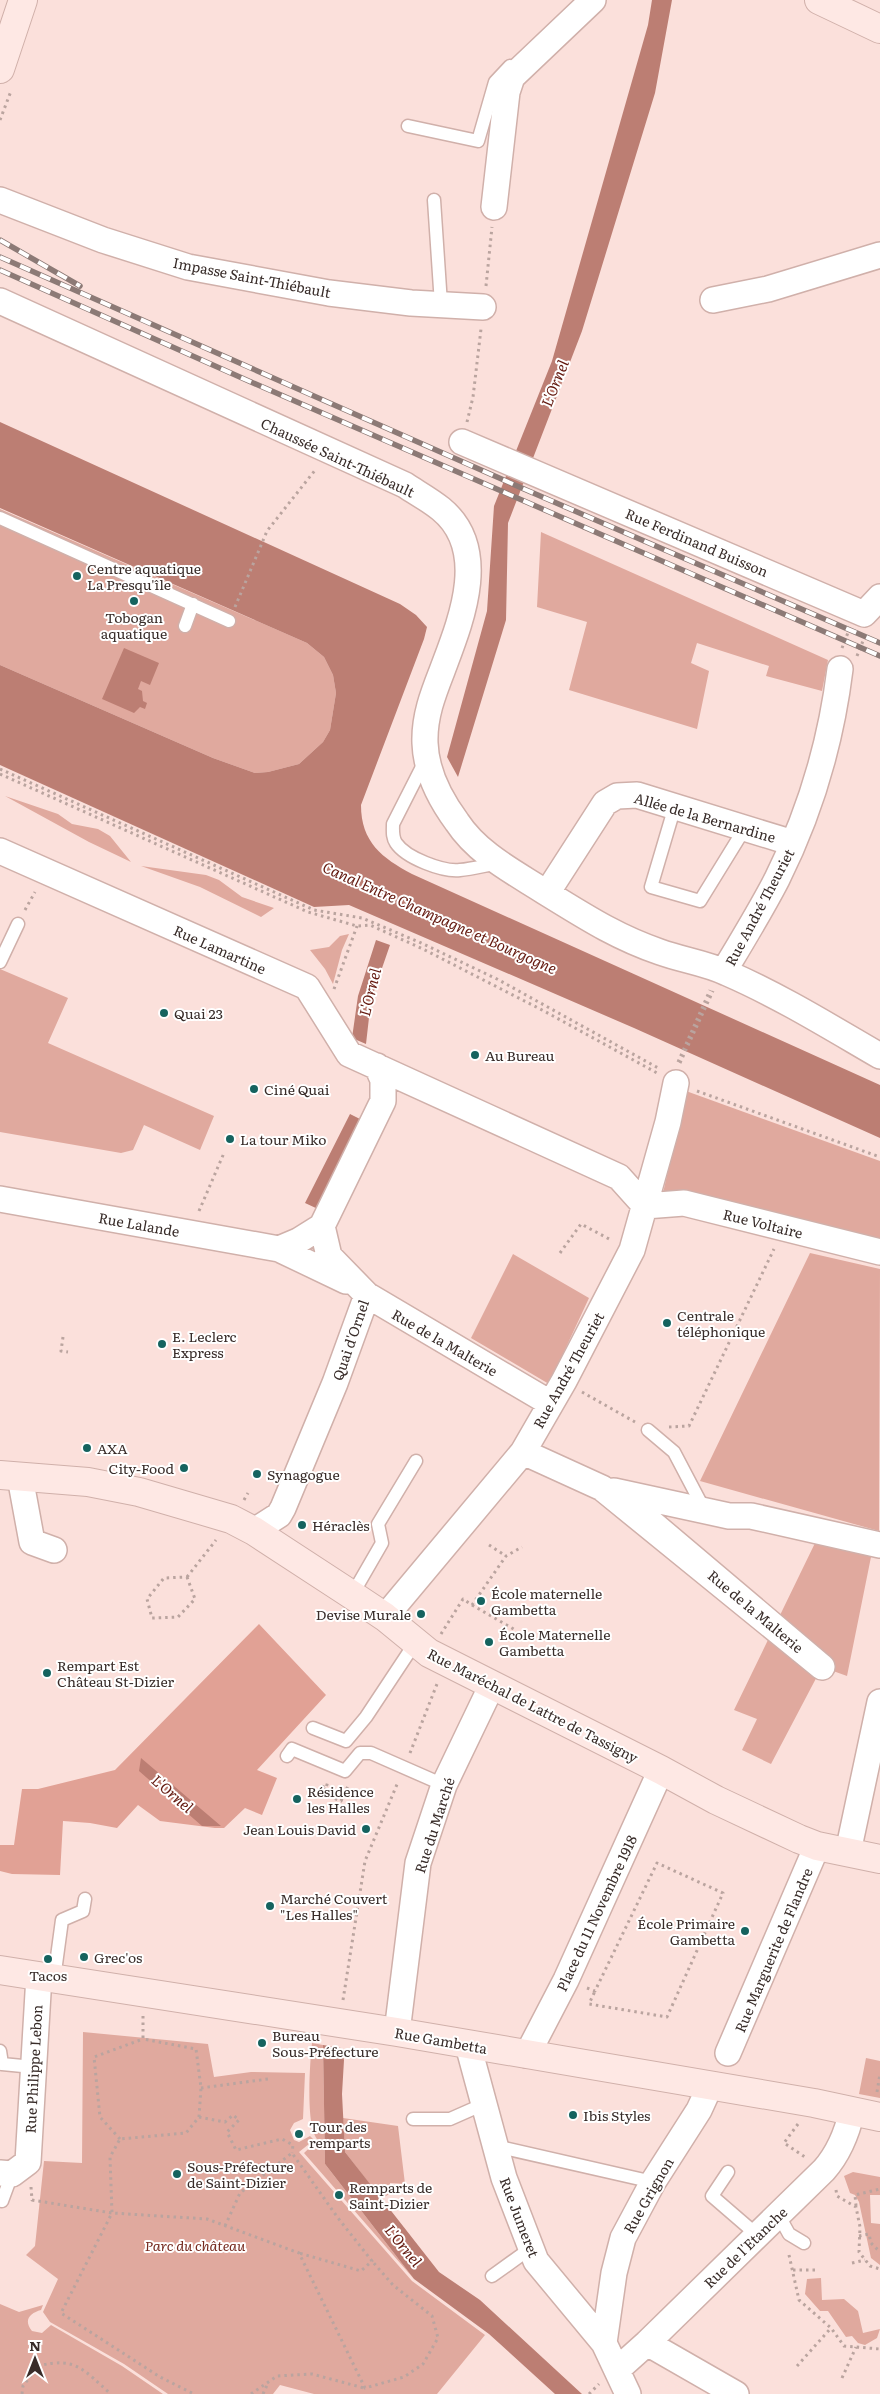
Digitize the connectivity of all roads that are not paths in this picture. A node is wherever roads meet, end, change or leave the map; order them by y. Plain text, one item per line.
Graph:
1 (23, 0) edge
2 (575, 0) edge
3 (593, 0) edge
4 (821, 0) edge
5 (880, 29) edge
6 (0, 69) edge
7 (408, 126) dead end
8 (0, 200) edge
9 (434, 200) dead end
10 (494, 207) dead end
11 (880, 255) edge
12 (712, 300) dead end
13 (0, 302) edge
14 (441, 304) junction
15 (483, 307) dead end
16 (462, 442) dead end
17 (0, 518) edge
18 (193, 604) junction
19 (870, 609) edge
20 (229, 621) road end
21 (185, 626) dead end
22 (841, 659) road end
23 (426, 758) junction
24 (675, 806) junction
25 (745, 828) junction
26 (793, 843) junction
27 (0, 850) edge
28 (499, 863) junction
29 (547, 893) junction
30 (18, 924) road end
31 (0, 962) edge
32 (724, 972) junction
33 (880, 1056) edge
34 (377, 1066) junction
35 (674, 1074) road end
36 (0, 1199) edge
37 (645, 1206) junction
38 (322, 1226) junction
39 (279, 1249) junction
40 (880, 1252) edge
41 (360, 1289) junction
42 (550, 1403) junction
43 (648, 1430) road end
44 (523, 1452) junction
45 (416, 1461) dead end
46 (10, 1476) edge
47 (281, 1511) junction
48 (705, 1511) junction
49 (242, 1525) junction
50 (880, 1545) edge
51 (278, 1547) junction
52 (54, 1550) dead end
53 (352, 1595) junction
54 (389, 1612) junction
55 (422, 1648) junction
56 (492, 1685) junction
57 (880, 1702) edge
58 (313, 1728) dead end
59 (287, 1756) dead end
60 (661, 1770) junction
61 (444, 1785) junction
62 (817, 1846) junction
63 (848, 1852) junction
64 (880, 1859) edge
65 (85, 1900) dead end
66 (0, 1970) edge
67 (47, 1978) junction
68 (397, 2032) junction
69 (468, 2045) junction
70 (0, 2051) edge
71 (728, 2053) dead end
72 (527, 2055) junction
73 (33, 2067) junction
74 (710, 2086) junction
75 (484, 2104) junction
76 (878, 2105) edge
77 (852, 2111) junction
78 (413, 2118) dead end
79 (496, 2146) junction
80 (13, 2169) edge
81 (728, 2172) dead end
82 (653, 2182) junction
83 (0, 2200) edge
84 (766, 2225) junction
85 (804, 2243) dead end
86 (531, 2248) junction
87 (492, 2276) dead end
88 (604, 2343) junction
89 (647, 2343) junction
90 (618, 2369) junction
91 (628, 2394) edge
92 (736, 2394) edge

1 - 6 main road
2 - 7 lane
3 - 10 street
4 - 5 main road
8 - 14 street, Impasse Saint-Thiébault
9 - 14 lane
11 - 12 street
13 - 23 street, Chaussée Saint-Thiébault
14 - 15 street, Impasse Saint-Thiébault
16 - 19 street, Rue Ferdinand Buisson
17 - 18 lane
18 - 20 lane
18 - 21 lane
22 - 26 street, Rue André Theuriet
23 - 28 street, Chaussée Saint-Thiébault
23 - 28 lane
24 - 25 street, Allée de la Bernardine
24 - 25 lane
24 - 29 street, Allée de la Bernardine
25 - 26 street, Allée de la Bernardine
26 - 32 street, Rue André Theuriet
27 - 34 street, Rue Lamartine
28 - 29 street, Chaussée Saint-Thiébault
29 - 32 street, Chaussée Saint-Thiébault
30 - 31 lane
32 - 33 street, Chaussée Saint-Thiébault
34 - 37 street, Rue Lamartine
34 - 38 street
35 - 37 street, Rue André Theuriet
36 - 39 street, Rue Lalande
37 - 40 street, Rue Voltaire
37 - 42 street, Rue André Theuriet
38 - 39 street
38 - 41 street, Quai d'Ornel
39 - 41 street, Rue Lalande
41 - 42 street, Rue de la Malterie
41 - 47 street, Quai d'Ornel
42 - 44 street, Rue André Theuriet
43 - 48 lane
44 - 48 street, Rue de la Malterie
44 - 54 street, Rue André Theuriet
45 - 53 lane
46 - 49 main road, Rue Maréchal de Lattre de Tassigny
46 - 52 street
47 - 49 street
47 - 51 street
48 - 50 street, Rue de la Malterie
49 - 51 main road, Rue Maréchal de Lattre de Tassigny
51 - 53 main road, Rue Maréchal de Lattre de Tassigny
53 - 54 main road, Rue Maréchal de Lattre de Tassigny
54 - 55 main road, Rue Maréchal de Lattre de Tassigny
55 - 56 main road, Rue Maréchal de Lattre de Tassigny
55 - 58 lane
56 - 60 main road, Rue Maréchal de Lattre de Tassigny
56 - 61 street, Rue du Marché
57 - 63 street
59 - 61 lane
60 - 62 main road, Rue Maréchal de Lattre de Tassigny
60 - 72 street, Place du 11 Novembre 1918
61 - 68 street, Rue du Marché
62 - 63 main road, Rue Maréchal de Lattre de Tassigny
62 - 71 street, Rue Marguerite de Flandre
63 - 64 main road, Rue Maréchal de Lattre de Tassigny
65 - 67 lane
66 - 67 main road, Rue Gambetta
67 - 68 main road, Rue Gambetta
67 - 73 street, Rue Philippe Lebon
68 - 69 main road, Rue Gambetta
69 - 72 main road, Rue Gambetta
69 - 75 street, Rue Jumeret
70 - 73 lane
72 - 74 main road, Rue Gambetta
73 - 80 street, Rue Philippe Lebon
74 - 77 main road, Rue Gambetta
74 - 82 street, Rue Grignon
75 - 78 lane
75 - 79 street, Rue Jumeret
76 - 77 main road, Rue Gambetta
77 - 84 street, Rue de l'Etanche
79 - 82 lane
79 - 86 street, Rue Jumeret
80 - 83 lane
81 - 84 lane
82 - 88 street, Rue Grignon
84 - 85 lane
84 - 89 street, Rue de l'Etanche
86 - 87 lane
86 - 88 street, Rue Jumeret
88 - 90 street, Rue Jumeret
89 - 90 street, Rue de l'Etanche
89 - 92 street
90 - 91 street, Rue Jumeret

